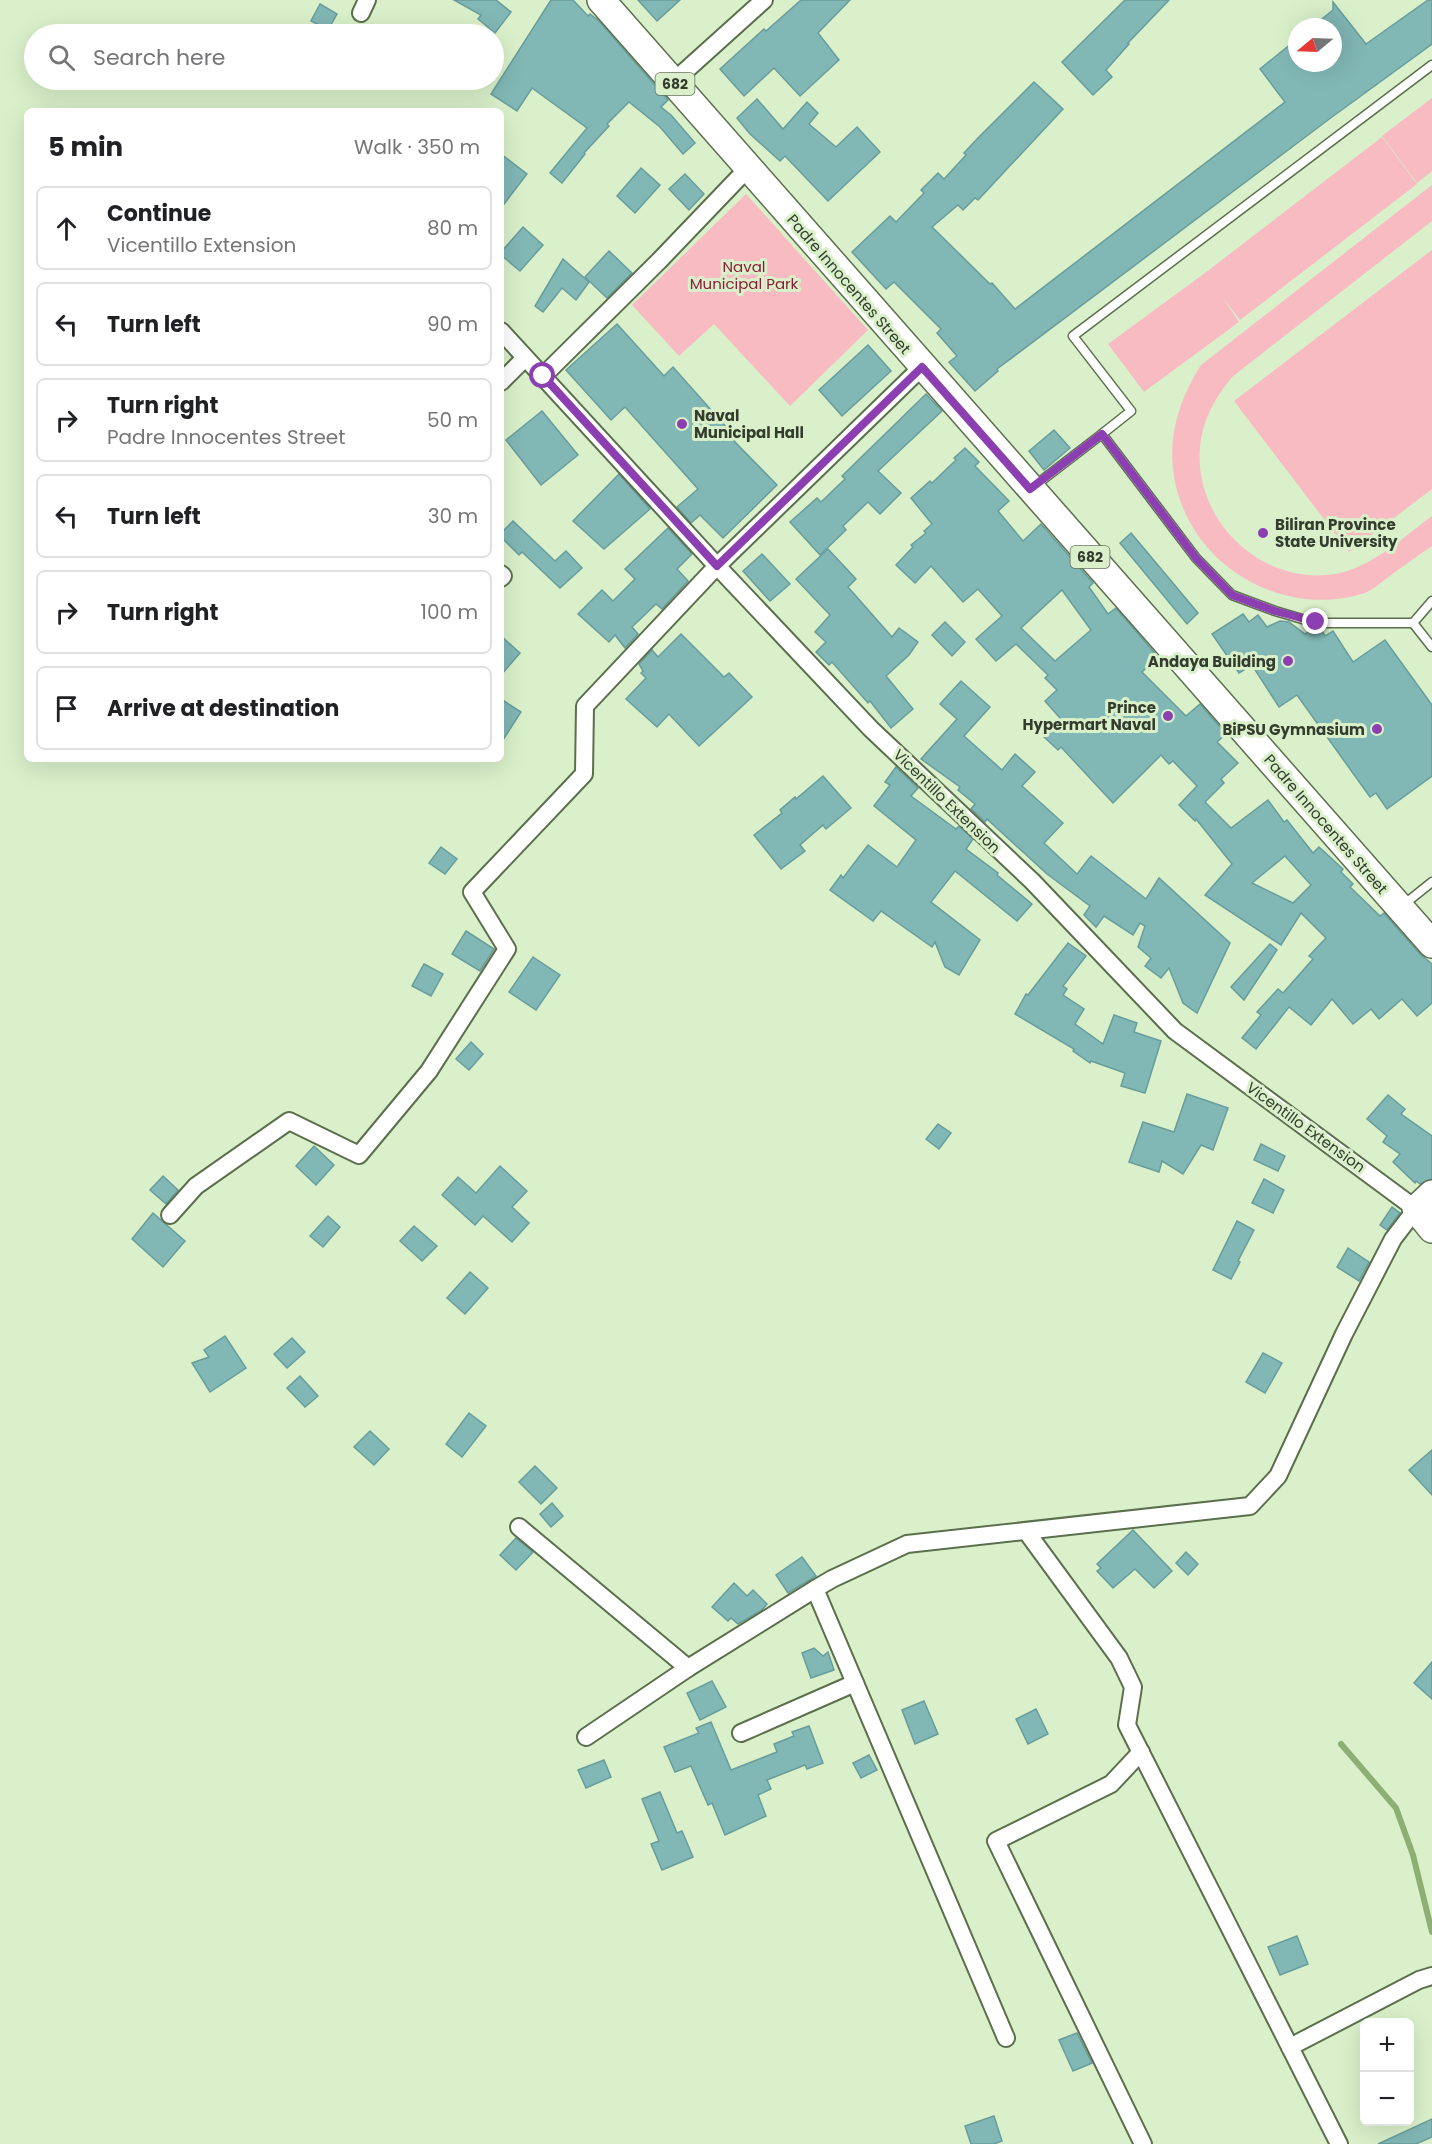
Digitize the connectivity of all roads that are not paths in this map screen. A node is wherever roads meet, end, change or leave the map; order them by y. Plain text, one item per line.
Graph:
1 (601, 0) edge
2 (764, 0) edge
3 (1432, 65) edge
4 (673, 82) junction
5 (748, 168) junction
6 (504, 334) edge
7 (525, 358) junction
8 (922, 367) junction
9 (543, 376) junction
10 (504, 378) edge
11 (1102, 434) junction
12 (1030, 489) junction
13 (717, 566) junction
14 (1432, 601) edge
15 (1413, 622) junction
16 (1432, 647) edge
17 (1432, 882) edge
18 (1400, 908) junction
19 (1432, 944) edge
20 (1427, 1211) edge
21 (170, 1215) dead end
22 (519, 1527) dead end
23 (1026, 1531) junction
24 (815, 1589) junction
25 (688, 1668) junction
26 (855, 1683) junction
27 (741, 1733) dead end
28 (585, 1737) dead end
29 (1141, 1752) junction
30 (1432, 1976) edge
31 (1006, 2038) dead end
32 (1290, 2047) junction
33 (1143, 2144) edge
34 (1339, 2144) edge

1 - 4 main road, Padre Innocentes Street / 682
2 - 4 street
3 - 11 lane
4 - 5 main road, Padre Innocentes Street / 682
5 - 8 main road, Padre Innocentes Street / 682
5 - 9 street
6 - 7 street, Vicentillo Extension
7 - 9 street, Vicentillo Extension
7 - 10 street
8 - 12 main road, Padre Innocentes Street / 682
8 - 13 street
9 - 13 street, Vicentillo Extension
11 - 12 lane
11 - 15 lane
12 - 18 main road, Padre Innocentes Street / 682
13 - 20 street, Vicentillo Extension
13 - 21 street
14 - 15 lane
15 - 16 lane
17 - 18 lane
18 - 19 main road, Padre Innocentes Street / 682
20 - 23 street
22 - 25 street
23 - 24 street
23 - 29 street
24 - 25 street
24 - 26 street
25 - 28 street
26 - 27 street
26 - 31 street
29 - 32 street
29 - 33 street
30 - 32 street
32 - 34 street

